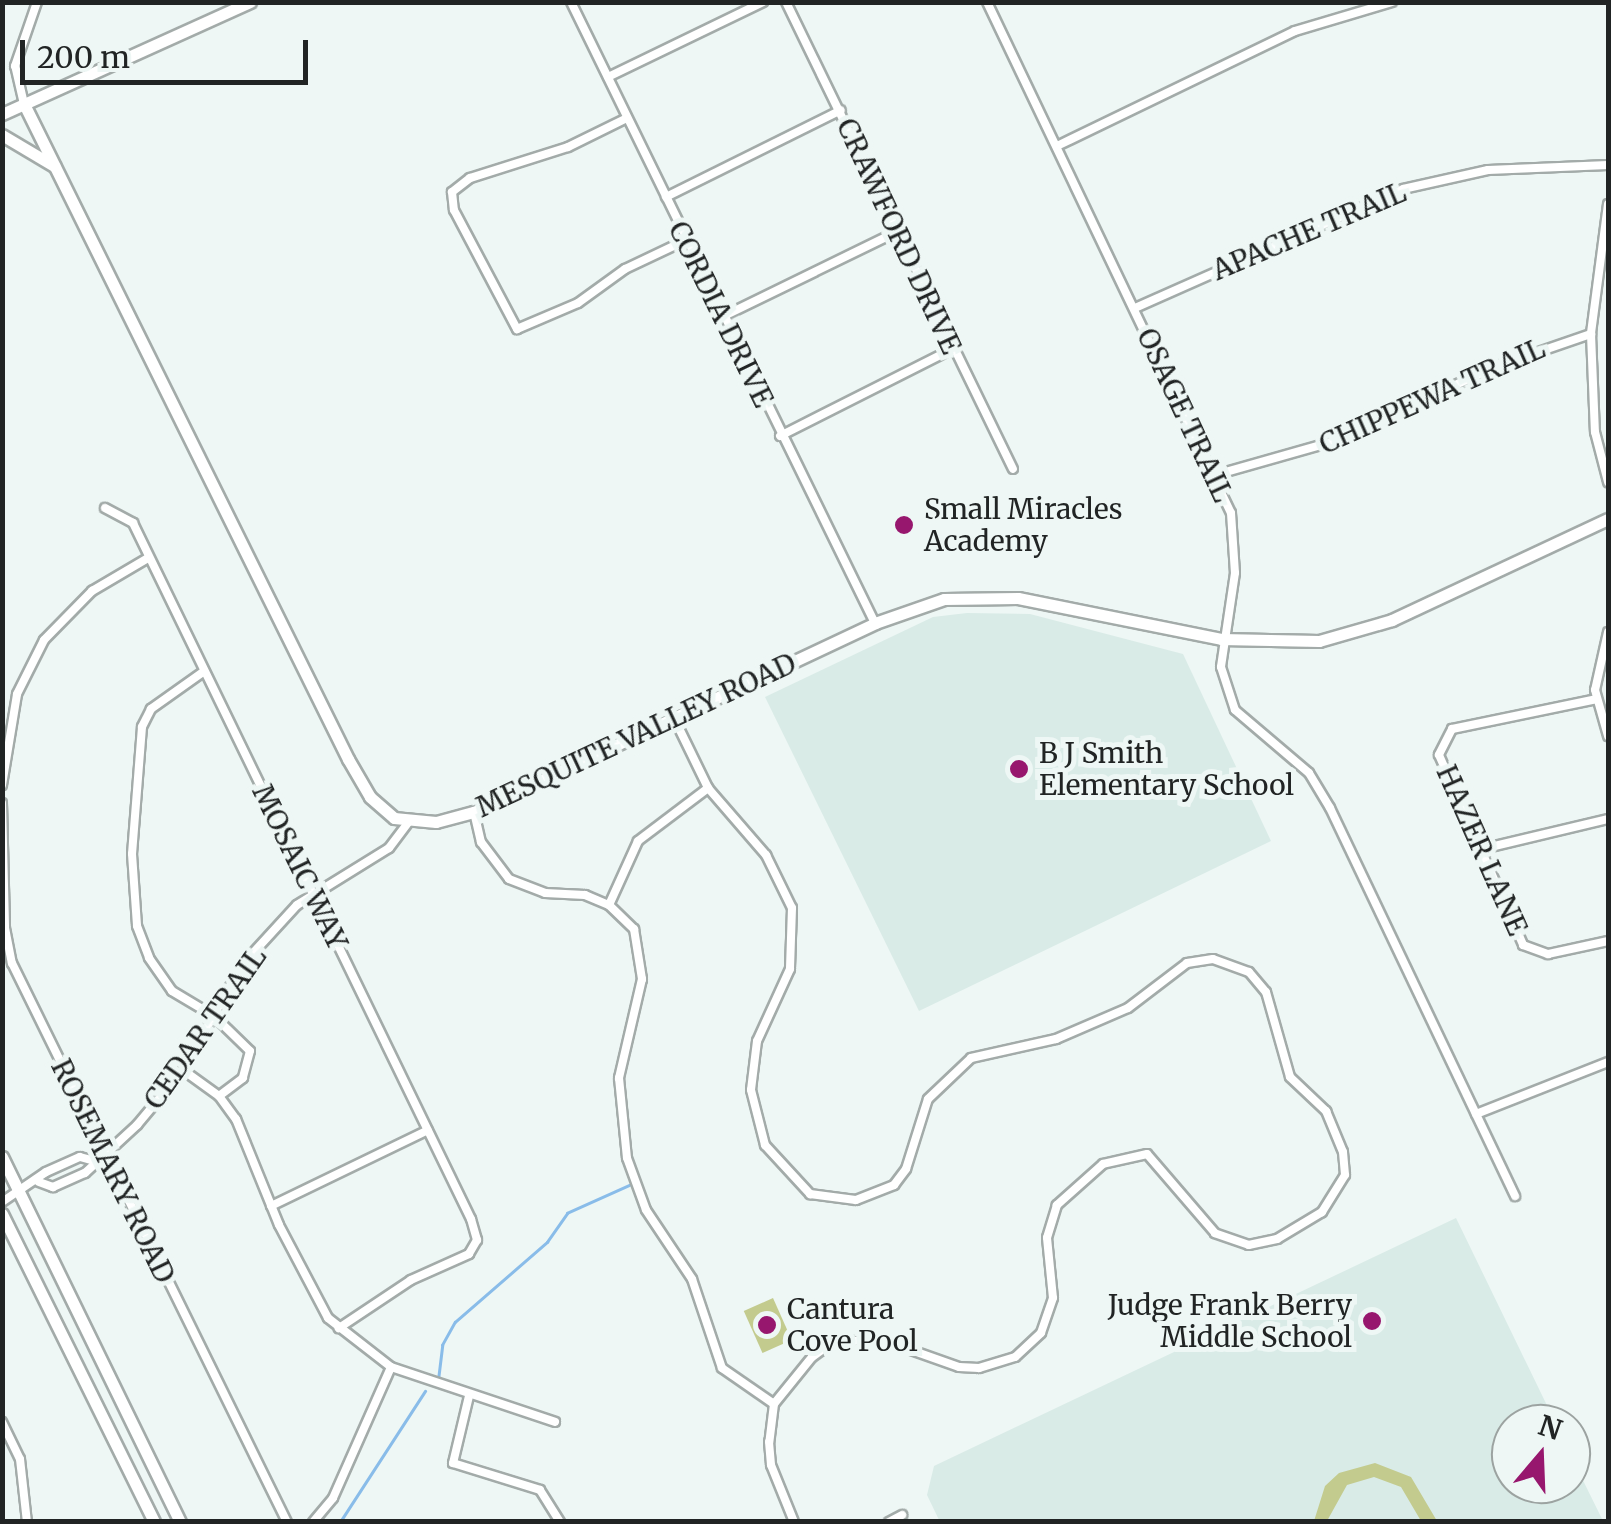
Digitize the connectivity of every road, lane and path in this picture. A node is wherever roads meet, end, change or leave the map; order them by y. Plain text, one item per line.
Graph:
1 (37, 2) edge
2 (250, 2) edge
3 (572, 2) edge
4 (763, 2) edge
5 (786, 2) edge
6 (988, 2) edge
7 (1392, 2) edge
8 (608, 77) junction
9 (24, 104) junction
10 (841, 110) junction
11 (2, 114) edge
12 (627, 118) junction
13 (2, 135) edge
14 (1057, 146) junction
15 (1608, 164) edge
16 (61, 174) junction
17 (666, 198) junction
18 (1608, 204) edge
19 (898, 231) junction
20 (686, 240) junction
21 (1135, 308) junction
22 (722, 317) junction
23 (1590, 334) junction
24 (952, 349) junction
25 (780, 436) junction
26 (1013, 468) dead end
27 (1215, 475) junction
28 (1608, 482) edge
29 (106, 508) dead end
30 (1608, 519) edge
31 (148, 558) junction
32 (876, 623) junction
33 (1608, 632) edge
34 (1221, 639) junction
35 (203, 672) junction
36 (1596, 699) junction
37 (675, 720) junction
38 (1608, 736) edge
39 (2, 785) edge
40 (708, 788) junction
41 (2, 803) edge
42 (474, 812) junction
43 (1608, 818) edge
44 (409, 821) junction
45 (1482, 849) junction
46 (313, 892) junction
47 (610, 905) junction
48 (1608, 940) edge
49 (214, 1016) junction
50 (1608, 1062) edge
51 (183, 1070) junction
52 (219, 1096) junction
53 (1476, 1114) junction
54 (428, 1130) junction
55 (102, 1152) junction
56 (2, 1157) edge
57 (91, 1160) junction
58 (39, 1182) junction
59 (20, 1192) junction
60 (1515, 1196) dead end
61 (2, 1202) edge
62 (271, 1206) junction
63 (2, 1214) edge
64 (338, 1328) junction
65 (391, 1367) junction
66 (470, 1396) junction
67 (774, 1404) junction
68 (2, 1422) edge
69 (555, 1422) dead end
70 (902, 1515) dead end
71 (27, 1522) edge
72 (154, 1522) edge
73 (180, 1522) edge
74 (287, 1522) edge
75 (313, 1522) edge
76 (560, 1522) edge
77 (794, 1522) edge
78 (889, 1522) edge

1 - 9 street
2 - 9 street
3 - 8 street, CORDIA DRIVE
4 - 8 street
5 - 10 street, CRAWFORD DRIVE
6 - 14 street, OSAGE TRAIL
7 - 14 street
8 - 12 street, CORDIA DRIVE
9 - 11 street
9 - 16 street
10 - 17 street
10 - 19 street, CRAWFORD DRIVE
12 - 17 street, CORDIA DRIVE
12 - 20 street
13 - 16 street
14 - 21 street, OSAGE TRAIL
15 - 21 street, APACHE TRAIL
16 - 44 street
17 - 20 street, CORDIA DRIVE
18 - 23 street
19 - 22 street
19 - 24 street, CRAWFORD DRIVE
20 - 22 street, CORDIA DRIVE
21 - 27 street, OSAGE TRAIL
22 - 25 street, CORDIA DRIVE
23 - 27 street, CHIPPEWA TRAIL
23 - 28 street
24 - 25 street
24 - 26 street, CRAWFORD DRIVE
25 - 32 street, CORDIA DRIVE
27 - 34 street, OSAGE TRAIL
29 - 31 street, MOSAIC WAY
30 - 34 street, MESQUITE VALLEY ROAD
31 - 35 street, MOSAIC WAY
31 - 39 street
32 - 34 street, MESQUITE VALLEY ROAD
32 - 37 street, MESQUITE VALLEY ROAD
33 - 36 street
34 - 53 street, OSAGE TRAIL
35 - 46 street, MOSAIC WAY
35 - 49 street
36 - 38 street
36 - 45 street, HAZER LANE
37 - 40 street
37 - 42 street, MESQUITE VALLEY ROAD
40 - 47 street
40 - 67 street
41 - 55 street, ROSEMARY ROAD
42 - 44 street, MESQUITE VALLEY ROAD
42 - 47 street
43 - 45 street
44 - 46 street, CEDAR TRAIL
45 - 48 street, HAZER LANE
46 - 49 street, CEDAR TRAIL
46 - 54 street, MOSAIC WAY
47 - 67 street
49 - 51 street, CEDAR TRAIL
49 - 52 street
50 - 53 street
51 - 52 street
51 - 55 street, CEDAR TRAIL
52 - 62 street
53 - 60 street, OSAGE TRAIL
54 - 62 street
54 - 64 street, MOSAIC WAY
55 - 57 street, CEDAR TRAIL
55 - 74 street, ROSEMARY ROAD
56 - 59 street
57 - 58 street, CEDAR TRAIL
57 - 58 street, CEDAR TRAIL
58 - 59 street, CEDAR TRAIL
59 - 61 street, CEDAR TRAIL
59 - 73 street
62 - 64 street
63 - 72 street
64 - 65 street
65 - 66 street
65 - 75 street
66 - 69 street
66 - 76 street
67 - 77 street
68 - 71 street
70 - 78 street

